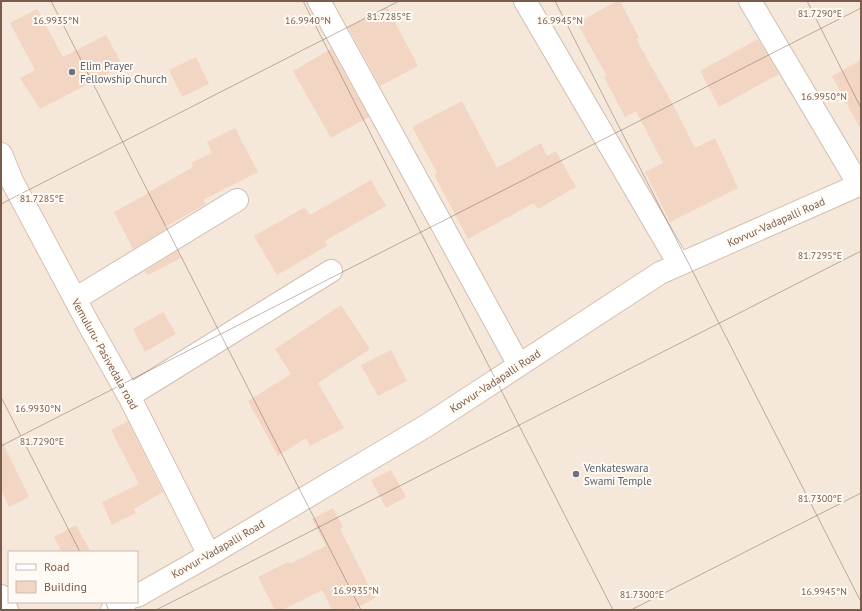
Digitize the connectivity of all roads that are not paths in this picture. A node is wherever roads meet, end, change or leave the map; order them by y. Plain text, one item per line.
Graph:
1 (319, 1) edge
2 (525, 1) edge
3 (750, 1) edge
4 (1, 154) edge
5 (860, 184) edge
6 (237, 200) dead end
7 (679, 264) junction
8 (331, 271) dead end
9 (75, 299) junction
10 (519, 365) junction
11 (129, 396) junction
12 (209, 555) junction
13 (138, 595) edge
14 (1, 596) edge
15 (124, 603) edge
16 (7, 610) edge
17 (112, 610) edge

1 - 10 street
2 - 7 street
3 - 5 street
4 - 9 street, Vemuluru- Pasivedala road
5 - 7 street, Kovvur-Vadapalli Road
6 - 9 street
7 - 10 street, Kovvur-Vadapalli Road
8 - 11 street
9 - 11 street, Vemuluru- Pasivedala road
10 - 12 street, Kovvur-Vadapalli Road
11 - 12 street, Vemuluru- Pasivedala road
12 - 13 street, Kovvur-Vadapalli Road
14 - 16 street
15 - 17 street

